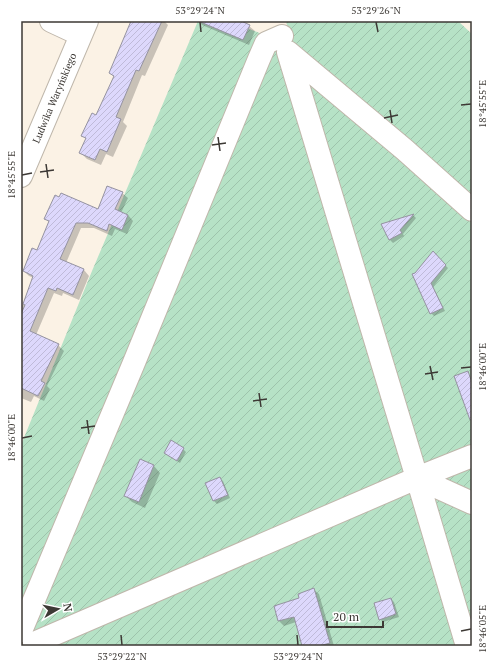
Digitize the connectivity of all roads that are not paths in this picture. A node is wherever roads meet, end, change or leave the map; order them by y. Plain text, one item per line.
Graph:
1 (51, 21) edge
2 (84, 28) edge
3 (282, 36) dead end
4 (21, 176) edge
5 (472, 210) edge
6 (472, 456) edge
7 (417, 478) junction
8 (472, 502) edge
9 (30, 639) edge
10 (467, 646) edge

1 - 2 street
2 - 4 street, Ludwika Waryńskiego
3 - 9 street
5 - 7 street
6 - 7 street
7 - 8 street
7 - 9 street
7 - 10 street

